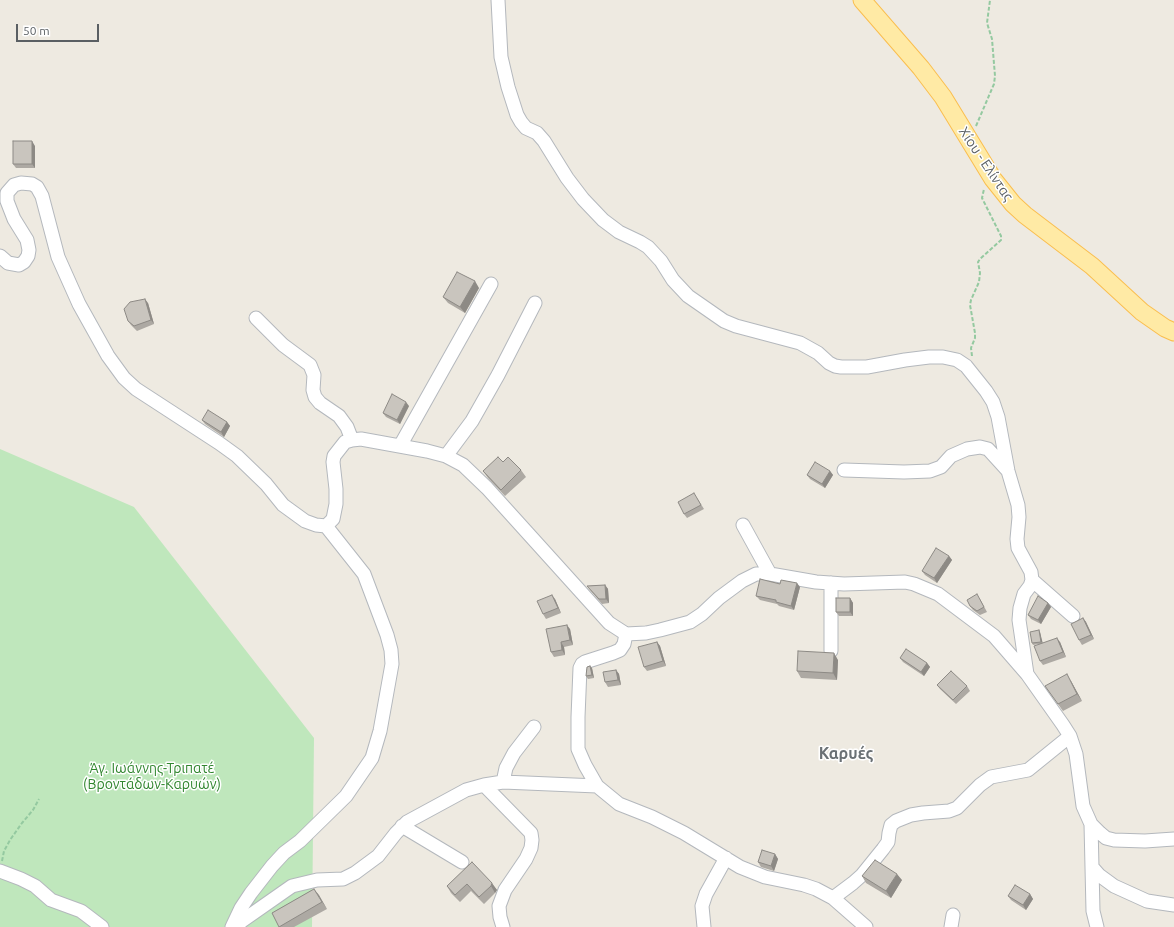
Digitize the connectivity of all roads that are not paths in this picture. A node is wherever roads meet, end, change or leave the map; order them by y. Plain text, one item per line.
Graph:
1 (498, 0) edge
2 (862, 0) edge
3 (0, 256) edge
4 (491, 284) dead end
5 (535, 303) dead end
6 (256, 318) dead end
7 (1174, 332) edge
8 (352, 440) junction
9 (400, 446) junction
10 (446, 456) junction
11 (844, 470) dead end
12 (1008, 471) junction
13 (743, 525) dead end
14 (326, 526) junction
15 (770, 574) junction
16 (1032, 580) junction
17 (831, 584) junction
18 (1073, 616) dead end
19 (626, 634) junction
20 (831, 651) edge
21 (1027, 674) junction
22 (534, 727) dead end
23 (1070, 736) junction
24 (503, 782) junction
25 (484, 784) junction
26 (597, 786) junction
27 (1091, 824) junction
28 (402, 826) junction
29 (1174, 839) edge
30 (726, 858) junction
31 (462, 862) dead end
32 (1092, 867) junction
33 (0, 871) edge
34 (832, 898) junction
35 (1174, 905) edge
36 (102, 927) edge
37 (233, 927) edge
38 (503, 927) edge
39 (704, 927) edge
40 (866, 927) edge
41 (1097, 927) edge

1 - 12 street
2 - 7 main road, Χίου - Ελίντας
3 - 14 street
4 - 9 street
5 - 10 street
6 - 8 street
8 - 9 street
8 - 14 street
9 - 10 street
10 - 19 street
11 - 12 street
12 - 16 street
13 - 15 street
14 - 37 street
15 - 17 street
15 - 19 street
16 - 18 street
16 - 21 street
17 - 20 street
17 - 21 street
19 - 26 street
21 - 23 street
22 - 24 street
23 - 27 street
23 - 34 street
24 - 25 street
24 - 26 street
25 - 28 street
25 - 38 street
26 - 30 street
27 - 29 street
27 - 32 street
28 - 31 street
28 - 37 street
30 - 34 street
30 - 39 street
32 - 35 street
32 - 41 street
33 - 36 street
34 - 40 street

